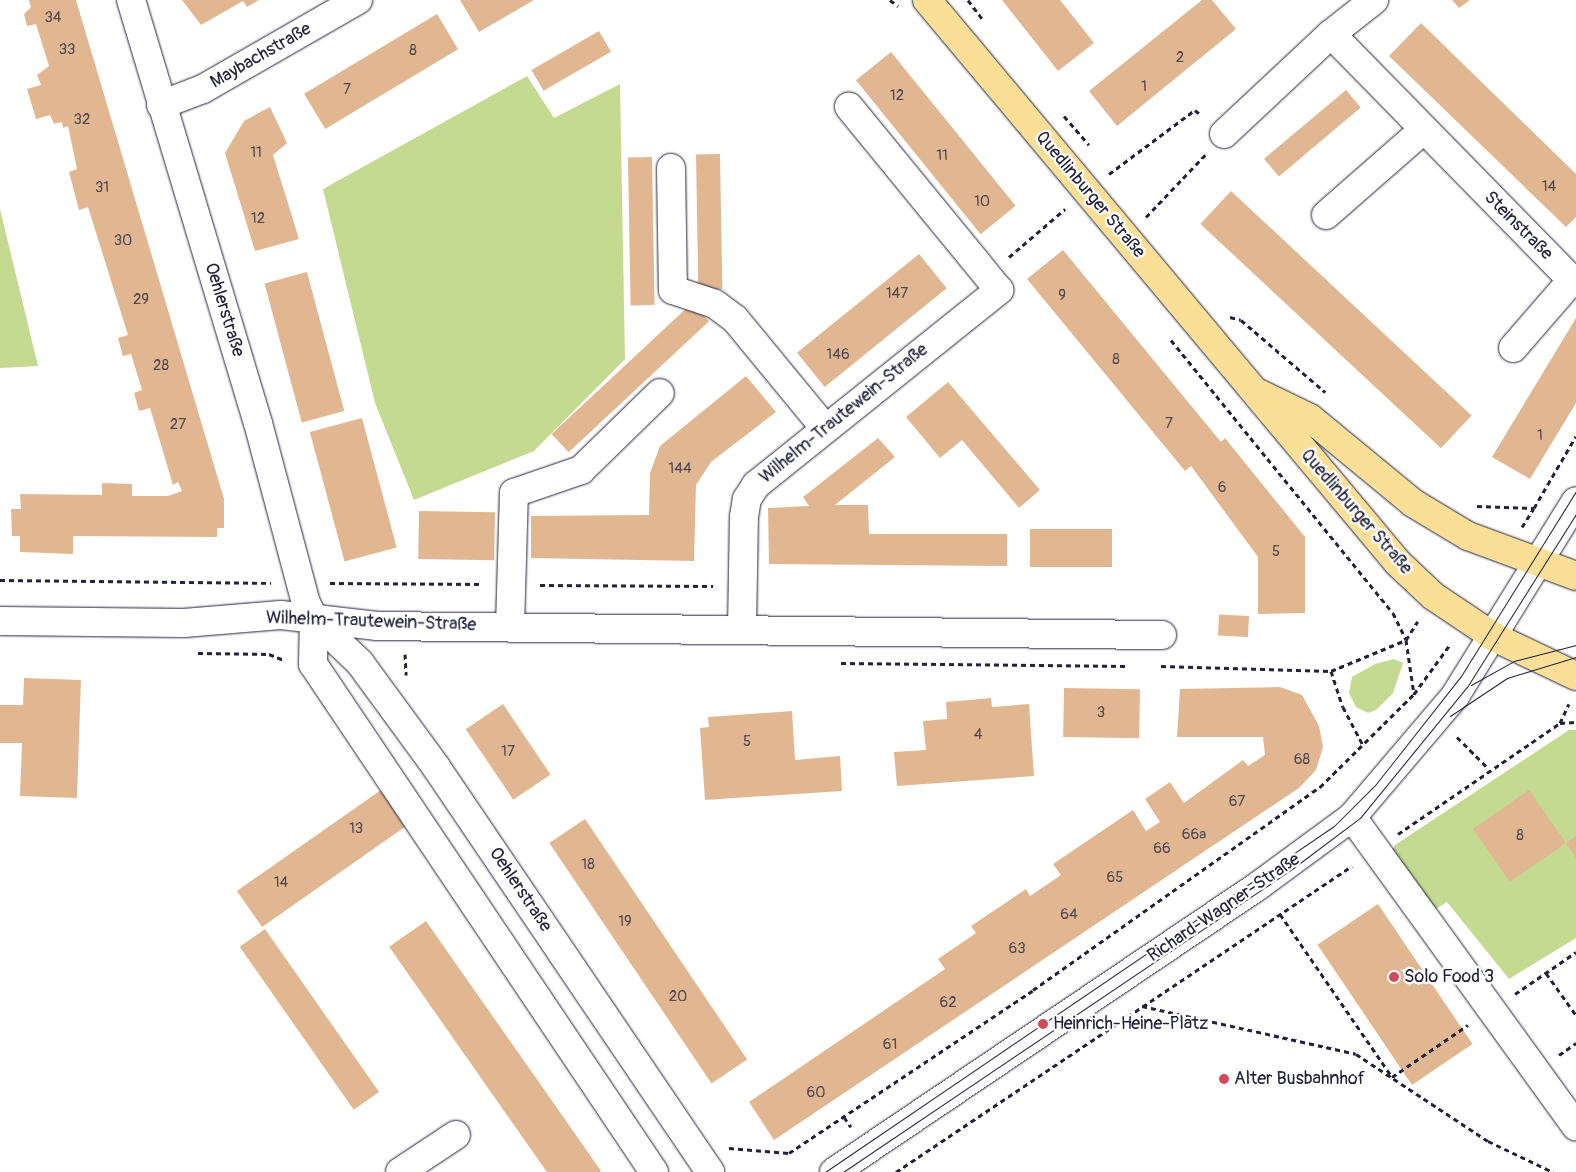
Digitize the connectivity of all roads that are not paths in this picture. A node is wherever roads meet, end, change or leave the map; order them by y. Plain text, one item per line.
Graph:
1 (131, 0) edge
2 (358, 0) edge
3 (927, 0) edge
4 (1374, 0) edge
5 (1331, 34) junction
6 (161, 105) junction
7 (849, 107) dead end
8 (1422, 131) junction
9 (1224, 134) road end
10 (671, 168) dead end
11 (1326, 215) dead end
12 (1513, 348) dead end
13 (1252, 391) junction
14 (660, 393) dead end
15 (824, 428) junction
16 (1576, 501) edge
17 (1538, 564) junction
18 (1576, 576) edge
19 (314, 620) junction
20 (0, 621) edge
21 (510, 626) junction
22 (742, 628) junction
23 (1162, 635) dead end
24 (1494, 637) junction
25 (1574, 687) edge
26 (1352, 817) junction
27 (1576, 1127) edge
28 (456, 1135) dead end
29 (707, 1168) edge
30 (400, 1172) edge
31 (654, 1172) edge
32 (836, 1172) edge

1 - 6 street, Oehlerstraße
2 - 6 street, Maybachstraße
3 - 13 main road, Quedlinburger Straße
4 - 5 street
5 - 8 street, Steinstraße
5 - 9 street
6 - 19 street, Oehlerstraße
7 - 15 street, Wilhelm-Trautewein-Straße
8 - 11 street
8 - 12 street, Steinstraße
10 - 15 street
13 - 17 main road, Quedlinburger Straße
13 - 24 main road, Quedlinburger Straße
14 - 21 street
15 - 22 street, Wilhelm-Trautewein-Straße
16 - 17 street, Richard-Wagner-Straße
17 - 18 main road, Quedlinburger Straße
17 - 24 street, Richard-Wagner-Straße
19 - 20 street, Wilhelm-Trautewein-Straße
19 - 21 street, Wilhelm-Trautewein-Straße
19 - 29 street, Oehlerstraße
19 - 31 street, Oehlerstraße
21 - 22 street, Wilhelm-Trautewein-Straße
22 - 23 street, Wilhelm-Trautewein-Straße
24 - 25 main road, Quedlinburger Straße
24 - 26 street, Richard-Wagner-Straße
26 - 27 street
26 - 32 street, Richard-Wagner-Straße
28 - 30 street

